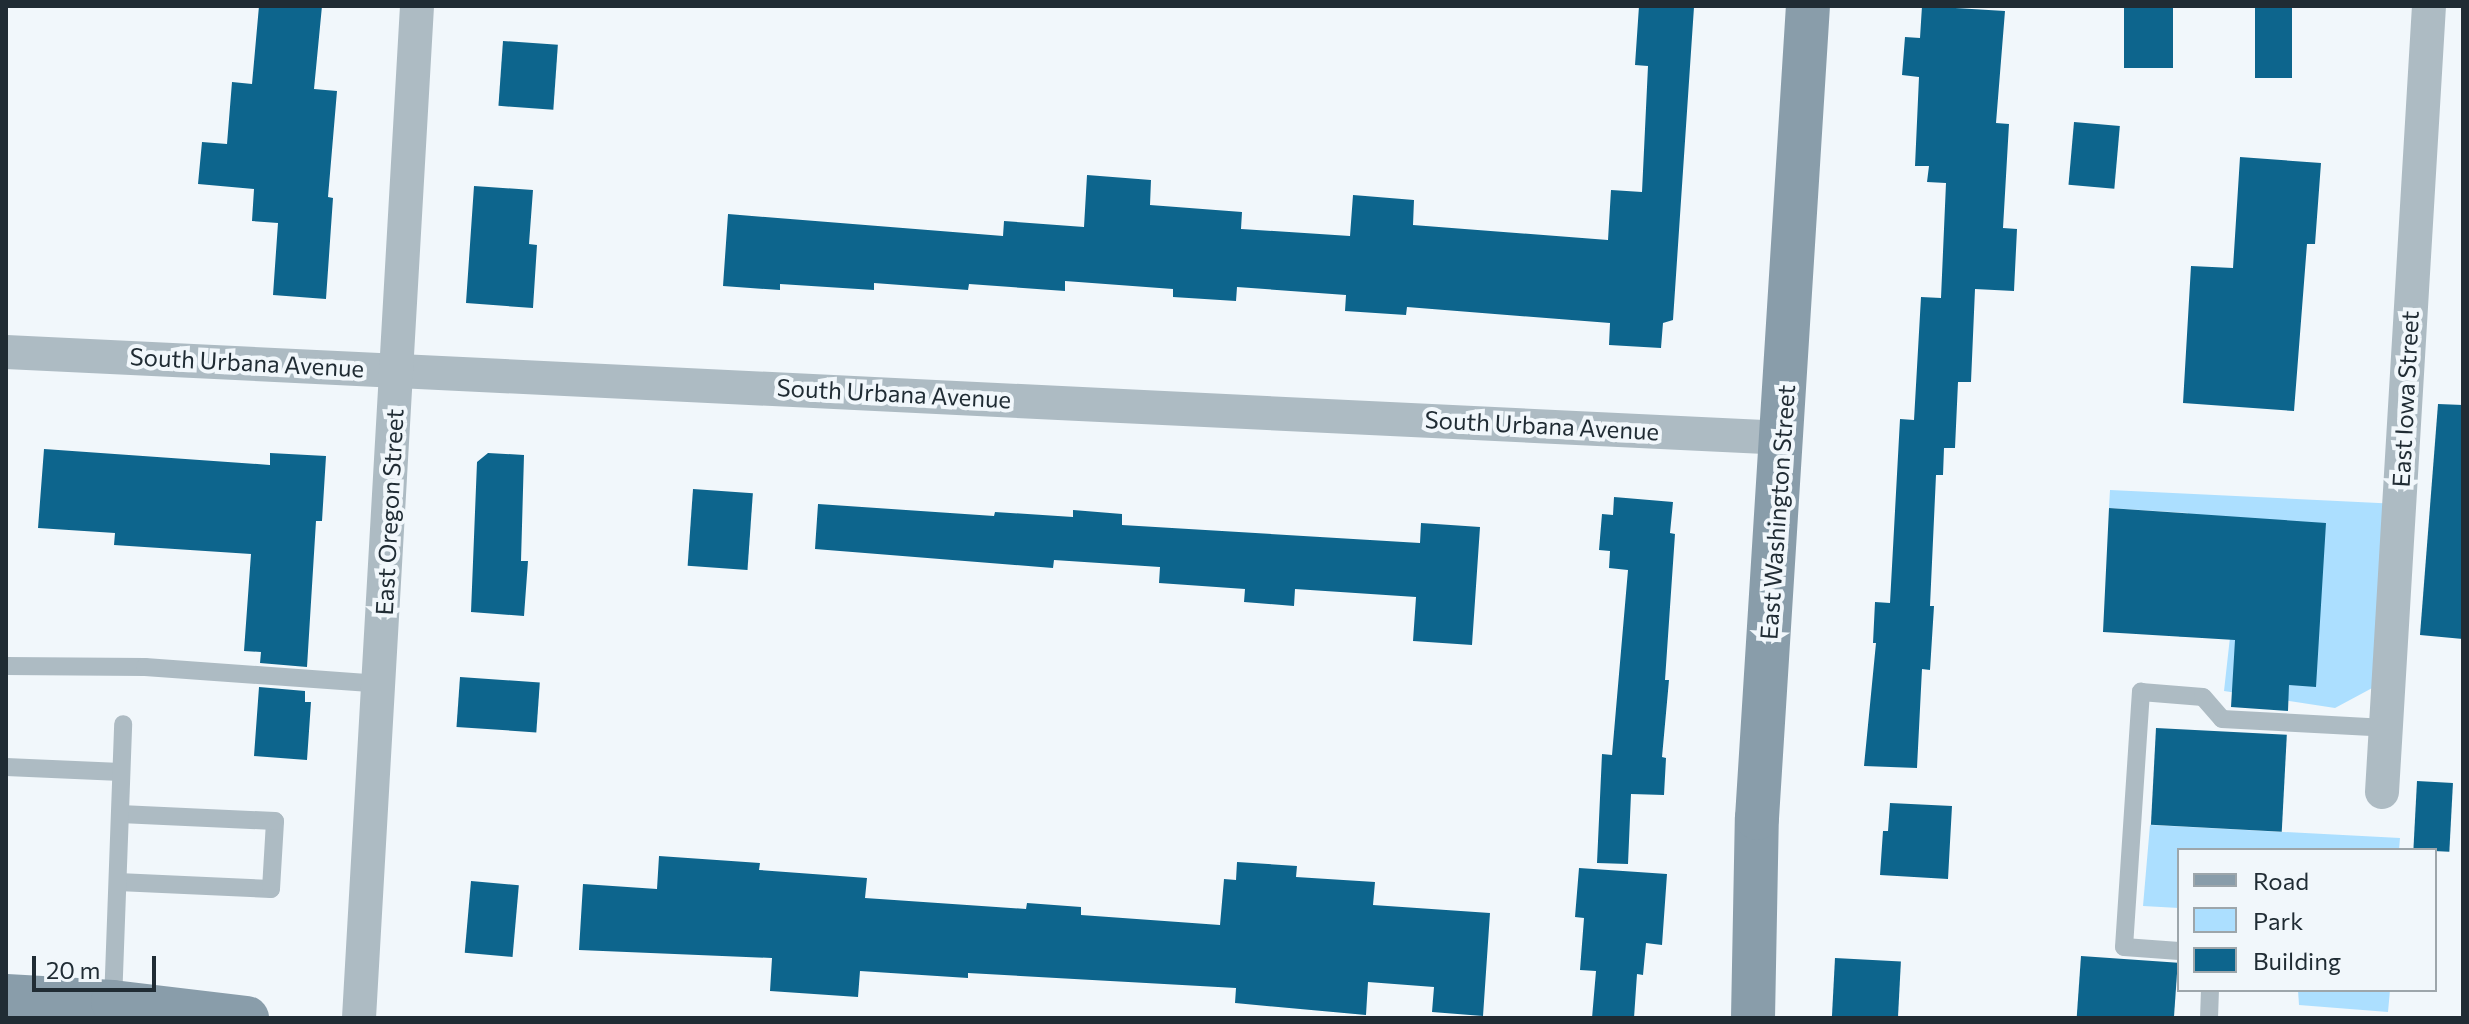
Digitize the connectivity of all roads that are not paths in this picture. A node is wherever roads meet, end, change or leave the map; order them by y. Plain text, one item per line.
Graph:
1 (417, 6) edge
2 (1808, 6) edge
3 (2429, 6) edge
4 (6, 352) edge
5 (397, 369) junction
6 (1783, 438) junction
7 (6, 666) edge
8 (380, 684) junction
9 (123, 724) dead end
10 (2386, 728) junction
11 (6, 767) edge
12 (121, 772) junction
13 (2382, 792) dead end
14 (120, 814) junction
15 (118, 882) junction
16 (2177, 951) edge
17 (2210, 992) edge
18 (6, 996) edge
19 (97, 1007) edge
20 (247, 1018) edge
21 (359, 1018) edge
22 (1753, 1018) edge
23 (2209, 1018) edge

1 - 5 street, East Oregon Street
2 - 6 main road, East Washington Street
3 - 10 street, East Iowa Street
4 - 5 street, South Urbana Avenue
5 - 6 street, South Urbana Avenue
5 - 8 street, East Oregon Street
6 - 22 main road, East Washington Street
7 - 8 lane
8 - 21 street, East Oregon Street
9 - 12 lane
10 - 13 street, East Iowa Street
10 - 16 lane
11 - 12 lane
12 - 14 lane
14 - 15 lane
14 - 15 lane
15 - 19 lane
17 - 23 lane
18 - 19 main road
19 - 20 main road

